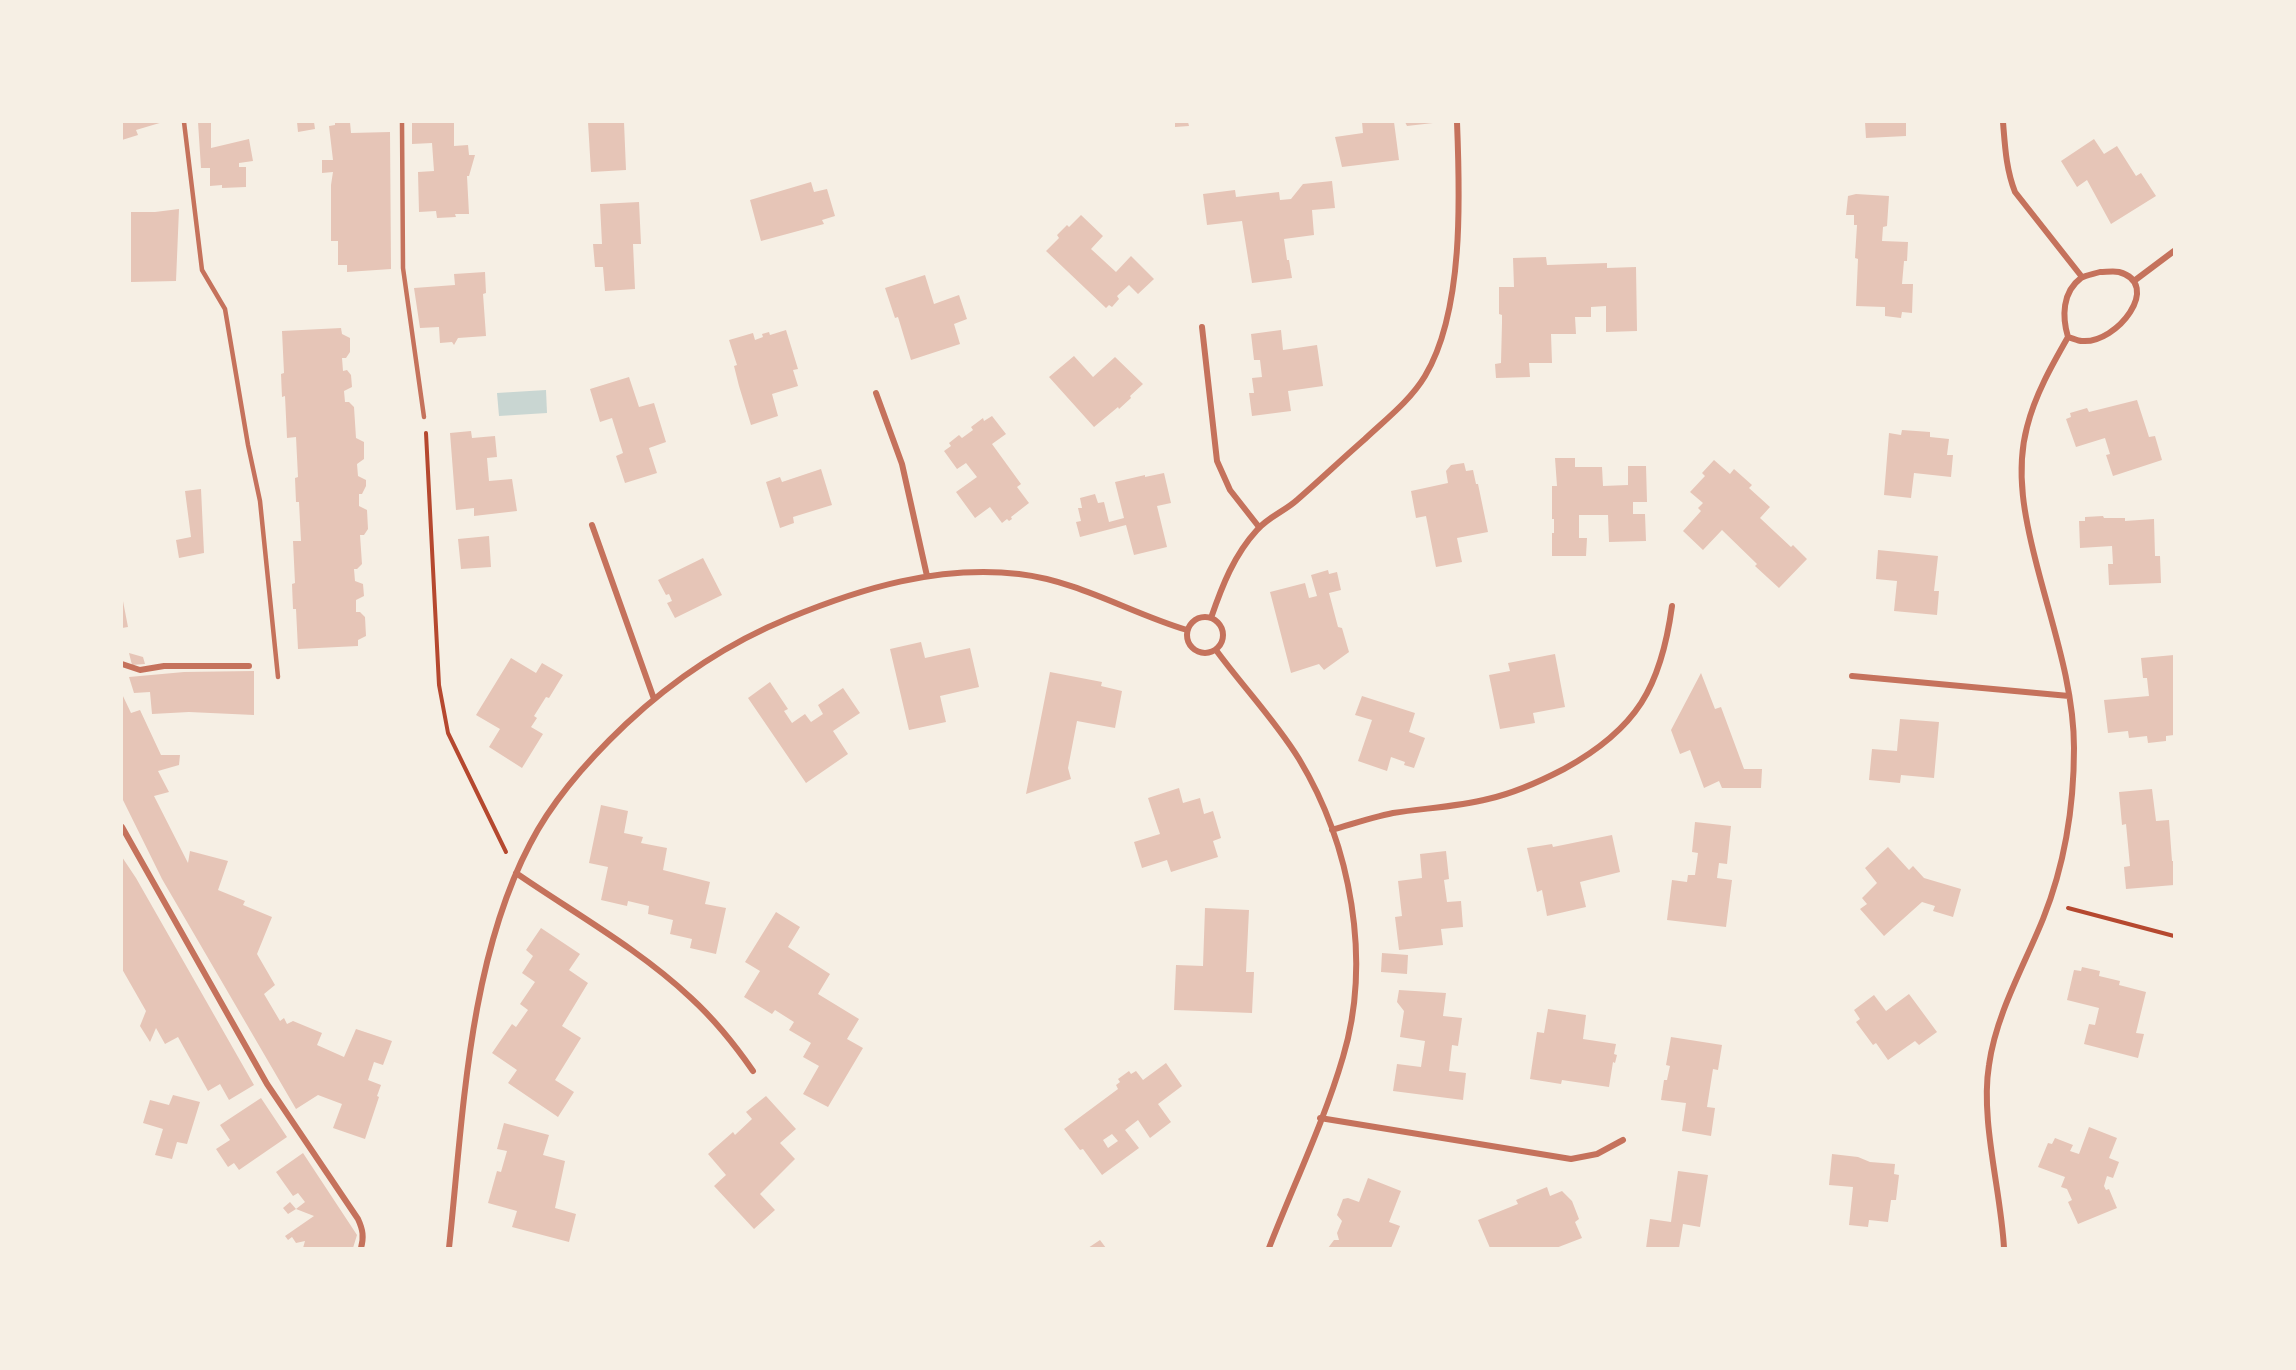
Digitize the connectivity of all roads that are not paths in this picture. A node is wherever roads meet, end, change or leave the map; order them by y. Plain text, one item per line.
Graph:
1 (184, 122) edge
2 (402, 122) edge
3 (1457, 122) edge
4 (2003, 122) edge
5 (2175, 251) edge
6 (2082, 278) junction
7 (2134, 281) junction
8 (1202, 327) dead end
9 (2068, 337) junction
10 (876, 393) dead end
11 (424, 417) road end
12 (592, 525) dead end
13 (1259, 527) junction
14 (927, 576) junction
15 (1672, 606) dead end
16 (1211, 618) junction
17 (1187, 630) junction
18 (1216, 650) junction
19 (122, 664) edge
20 (249, 666) dead end
21 (1852, 676) dead end
22 (278, 677) dead end
23 (2069, 696) junction
24 (654, 699) junction
25 (122, 827) edge
26 (1332, 830) junction
27 (516, 873) junction
28 (753, 1071) dead end
29 (1320, 1118) junction
30 (1623, 1140) dead end
31 (361, 1248) edge
32 (449, 1248) edge
33 (1269, 1248) edge
34 (2004, 1248) edge

1 - 22 lane
2 - 11 lane
3 - 13 street
4 - 6 street
5 - 7 street
6 - 7 street
6 - 9 street
7 - 9 street
8 - 13 street
9 - 23 street
10 - 14 street
12 - 24 street
13 - 16 street
14 - 17 street
14 - 24 street
15 - 26 street
16 - 17 street
16 - 18 street
17 - 18 street
18 - 26 street
19 - 20 street
21 - 23 street
23 - 34 street
24 - 27 street
25 - 31 street
26 - 29 street
27 - 28 street
27 - 32 street
29 - 30 street
29 - 33 street

